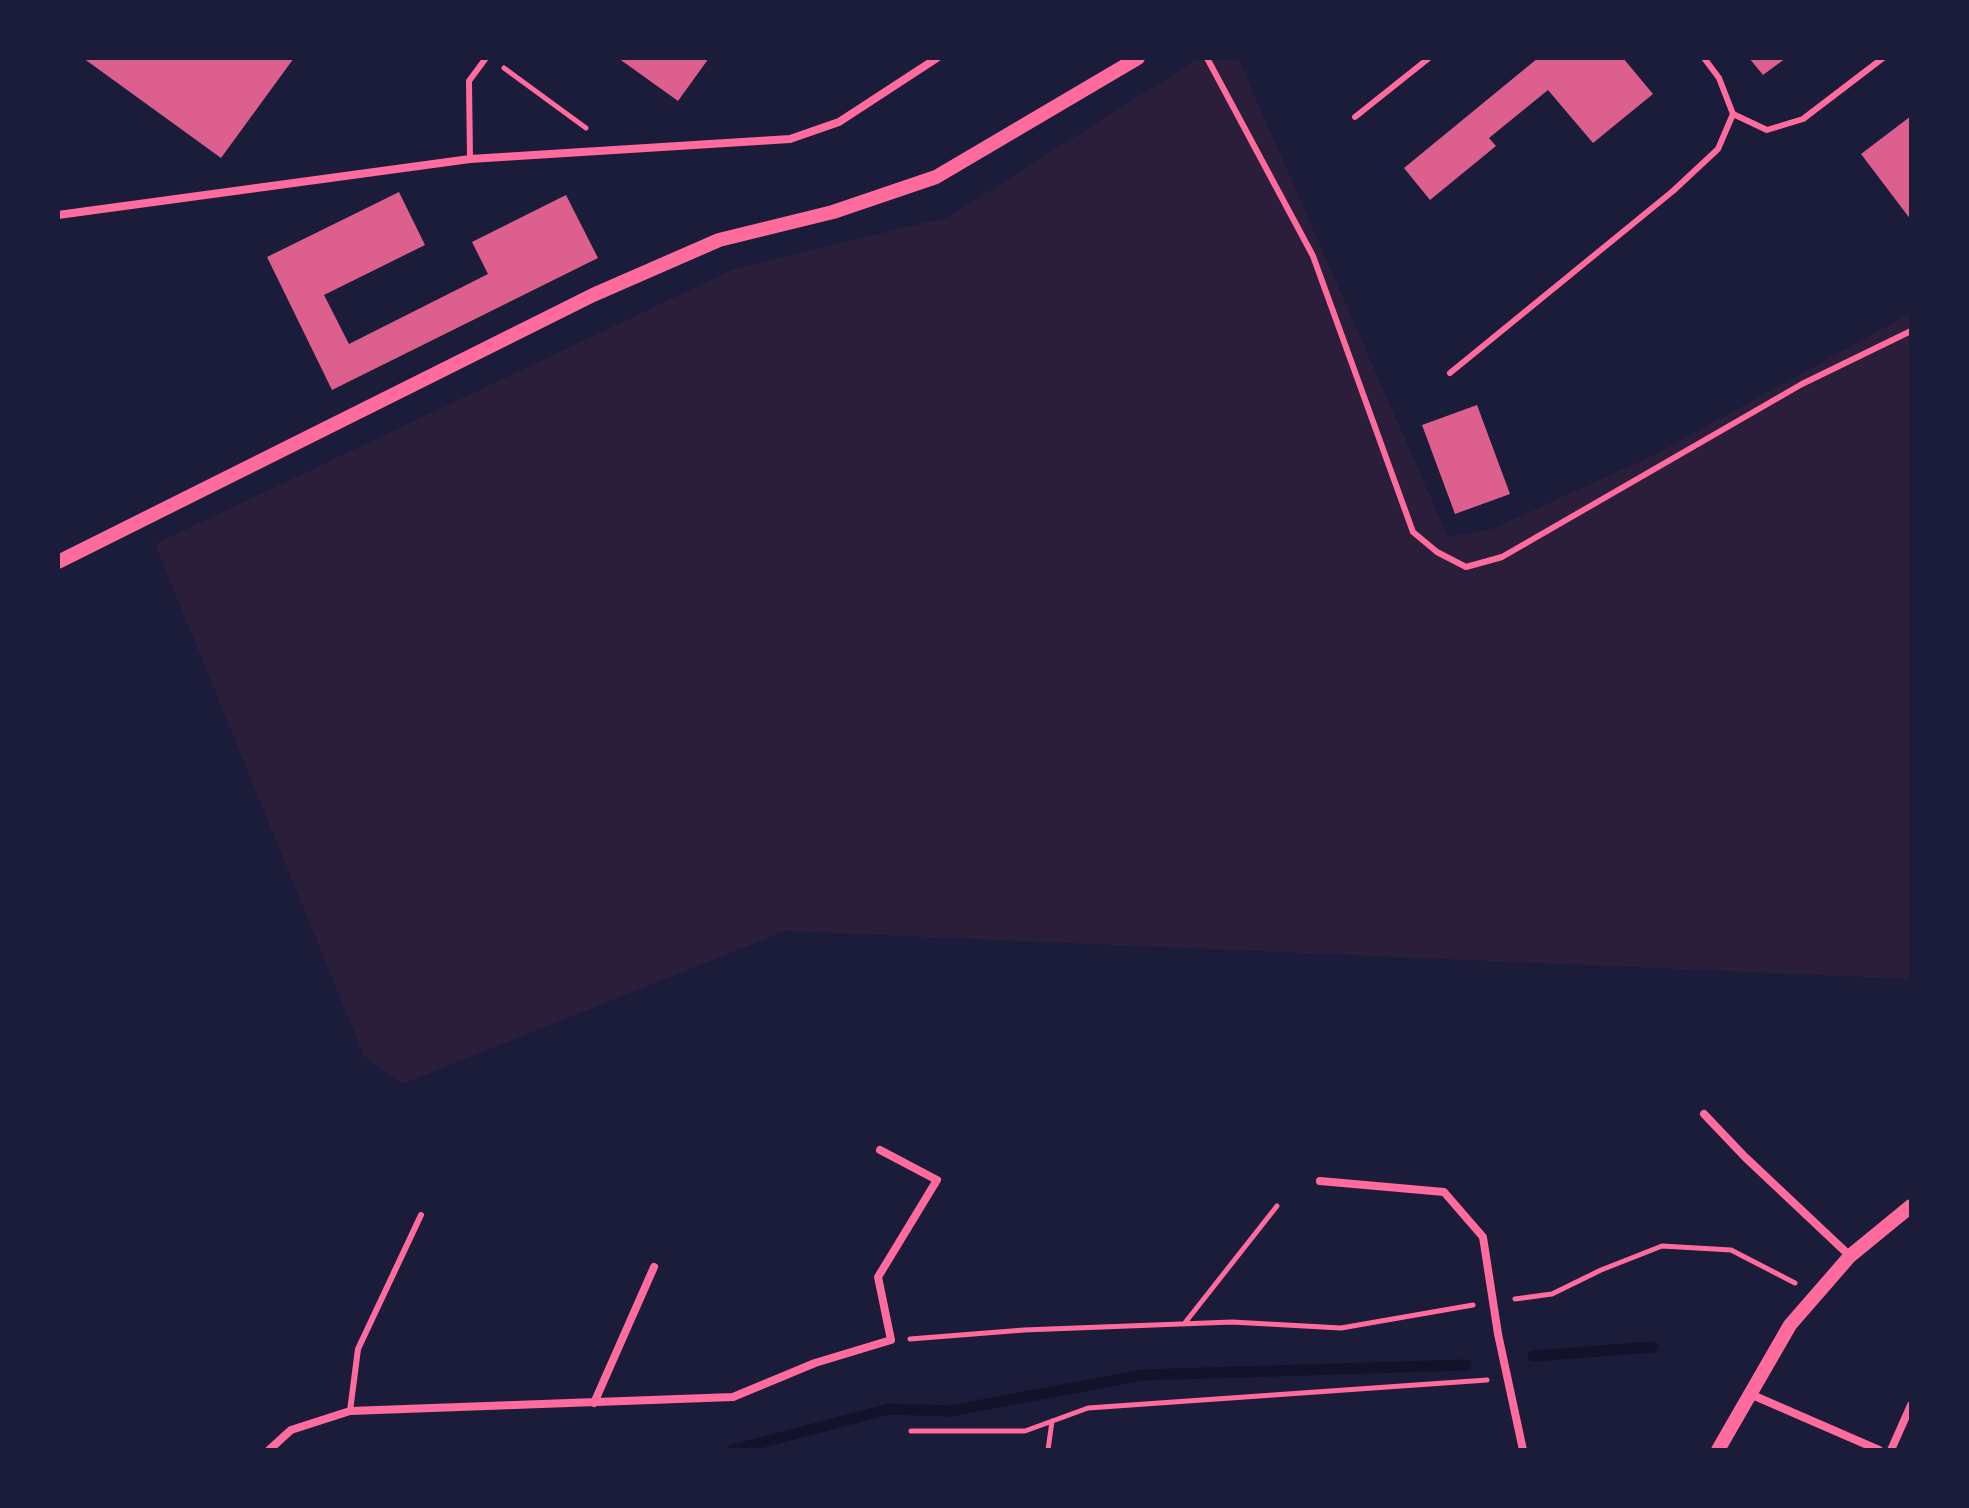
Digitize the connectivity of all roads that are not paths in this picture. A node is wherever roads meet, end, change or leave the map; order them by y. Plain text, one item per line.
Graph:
1 (486, 58) edge
2 (937, 58) edge
3 (1138, 58) edge
4 (1207, 58) edge
5 (1429, 58) edge
6 (1704, 58) edge
7 (1883, 58) edge
8 (1733, 114) junction
9 (1355, 117) dead end
10 (470, 159) junction
11 (58, 215) edge
12 (1911, 331) edge
13 (1450, 373) dead end
14 (58, 562) edge
15 (1704, 1114) dead end
16 (880, 1150) dead end
17 (1320, 1181) dead end
18 (1911, 1206) edge
19 (421, 1215) dead end
20 (1850, 1256) junction
21 (654, 1267) dead end
22 (1749, 1394) junction
23 (594, 1403) junction
24 (1911, 1405) edge
25 (350, 1411) junction
26 (269, 1450) edge
27 (1523, 1450) edge
28 (1718, 1450) edge
29 (1879, 1450) edge
30 (1891, 1450) edge

1 - 10 lane
2 - 10 street
3 - 14 street
4 - 12 lane
5 - 9 lane
6 - 8 lane
7 - 8 lane
8 - 13 lane
10 - 11 street
15 - 20 street
16 - 23 street
17 - 27 street
18 - 20 street
19 - 25 lane
20 - 22 street
21 - 23 street
22 - 28 street
22 - 29 street
23 - 25 street
24 - 30 street
25 - 26 street

